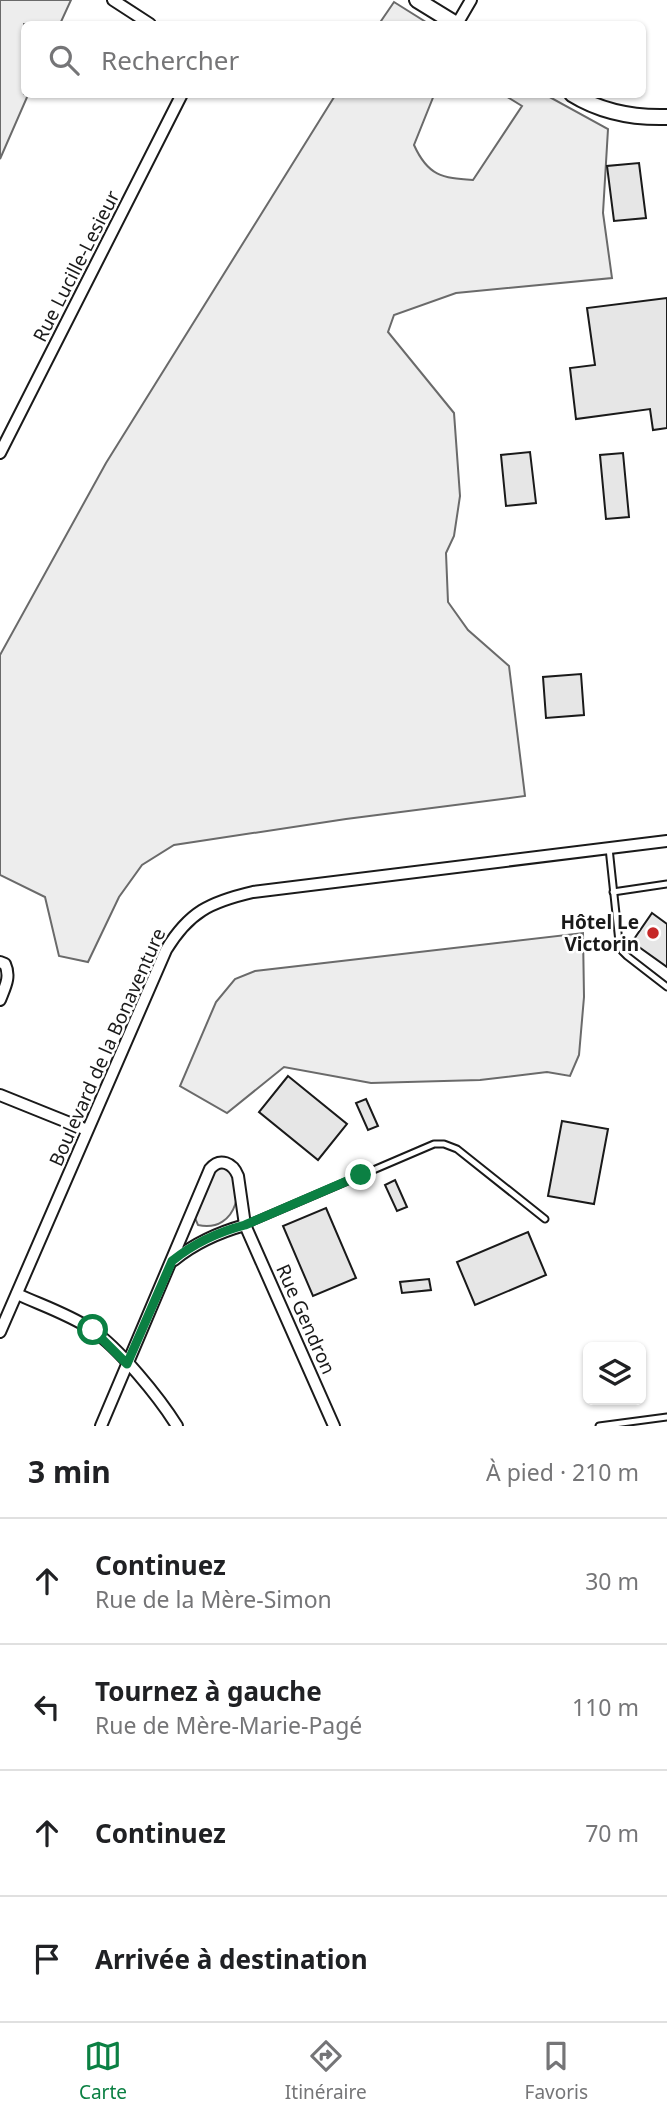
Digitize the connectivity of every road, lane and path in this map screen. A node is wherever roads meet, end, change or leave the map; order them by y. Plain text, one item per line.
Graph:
1 (113, 0) edge
2 (417, 0) edge
3 (471, 0) edge
4 (145, 21) edge
5 (451, 21) edge
6 (458, 21) edge
7 (180, 98) edge
8 (579, 98) edge
9 (667, 117) edge
10 (0, 453) edge
11 (667, 841) edge
12 (610, 848) junction
13 (667, 884) edge
14 (613, 892) junction
15 (0, 962) edge
16 (667, 987) edge
17 (0, 1000) edge
18 (0, 1095) edge
19 (87, 1130) junction
20 (545, 1219) dead end
21 (245, 1225) junction
22 (172, 1261) junction
23 (17, 1294) junction
24 (0, 1332) edge
25 (127, 1364) junction
26 (667, 1416) edge
27 (100, 1426) edge
28 (177, 1426) edge
29 (334, 1426) edge
30 (598, 1426) edge

1 - 4 street
2 - 5 street
3 - 6 street
7 - 10 street, Rue Lucille-Lesieur
8 - 9 street
11 - 12 street, Boulevard de la Bonaventure
12 - 14 lane
12 - 19 street, Boulevard de la Bonaventure
13 - 14 lane
14 - 16 lane
15 - 17 street
18 - 19 street
19 - 23 street, Boulevard de la Bonaventure
20 - 21 lane
21 - 22 street
21 - 22 street, Rue Gendron
21 - 29 street, Rue Gendron
22 - 25 street
23 - 24 street, Boulevard de la Bonaventure
23 - 25 street
25 - 27 street
25 - 28 street
26 - 30 lane

